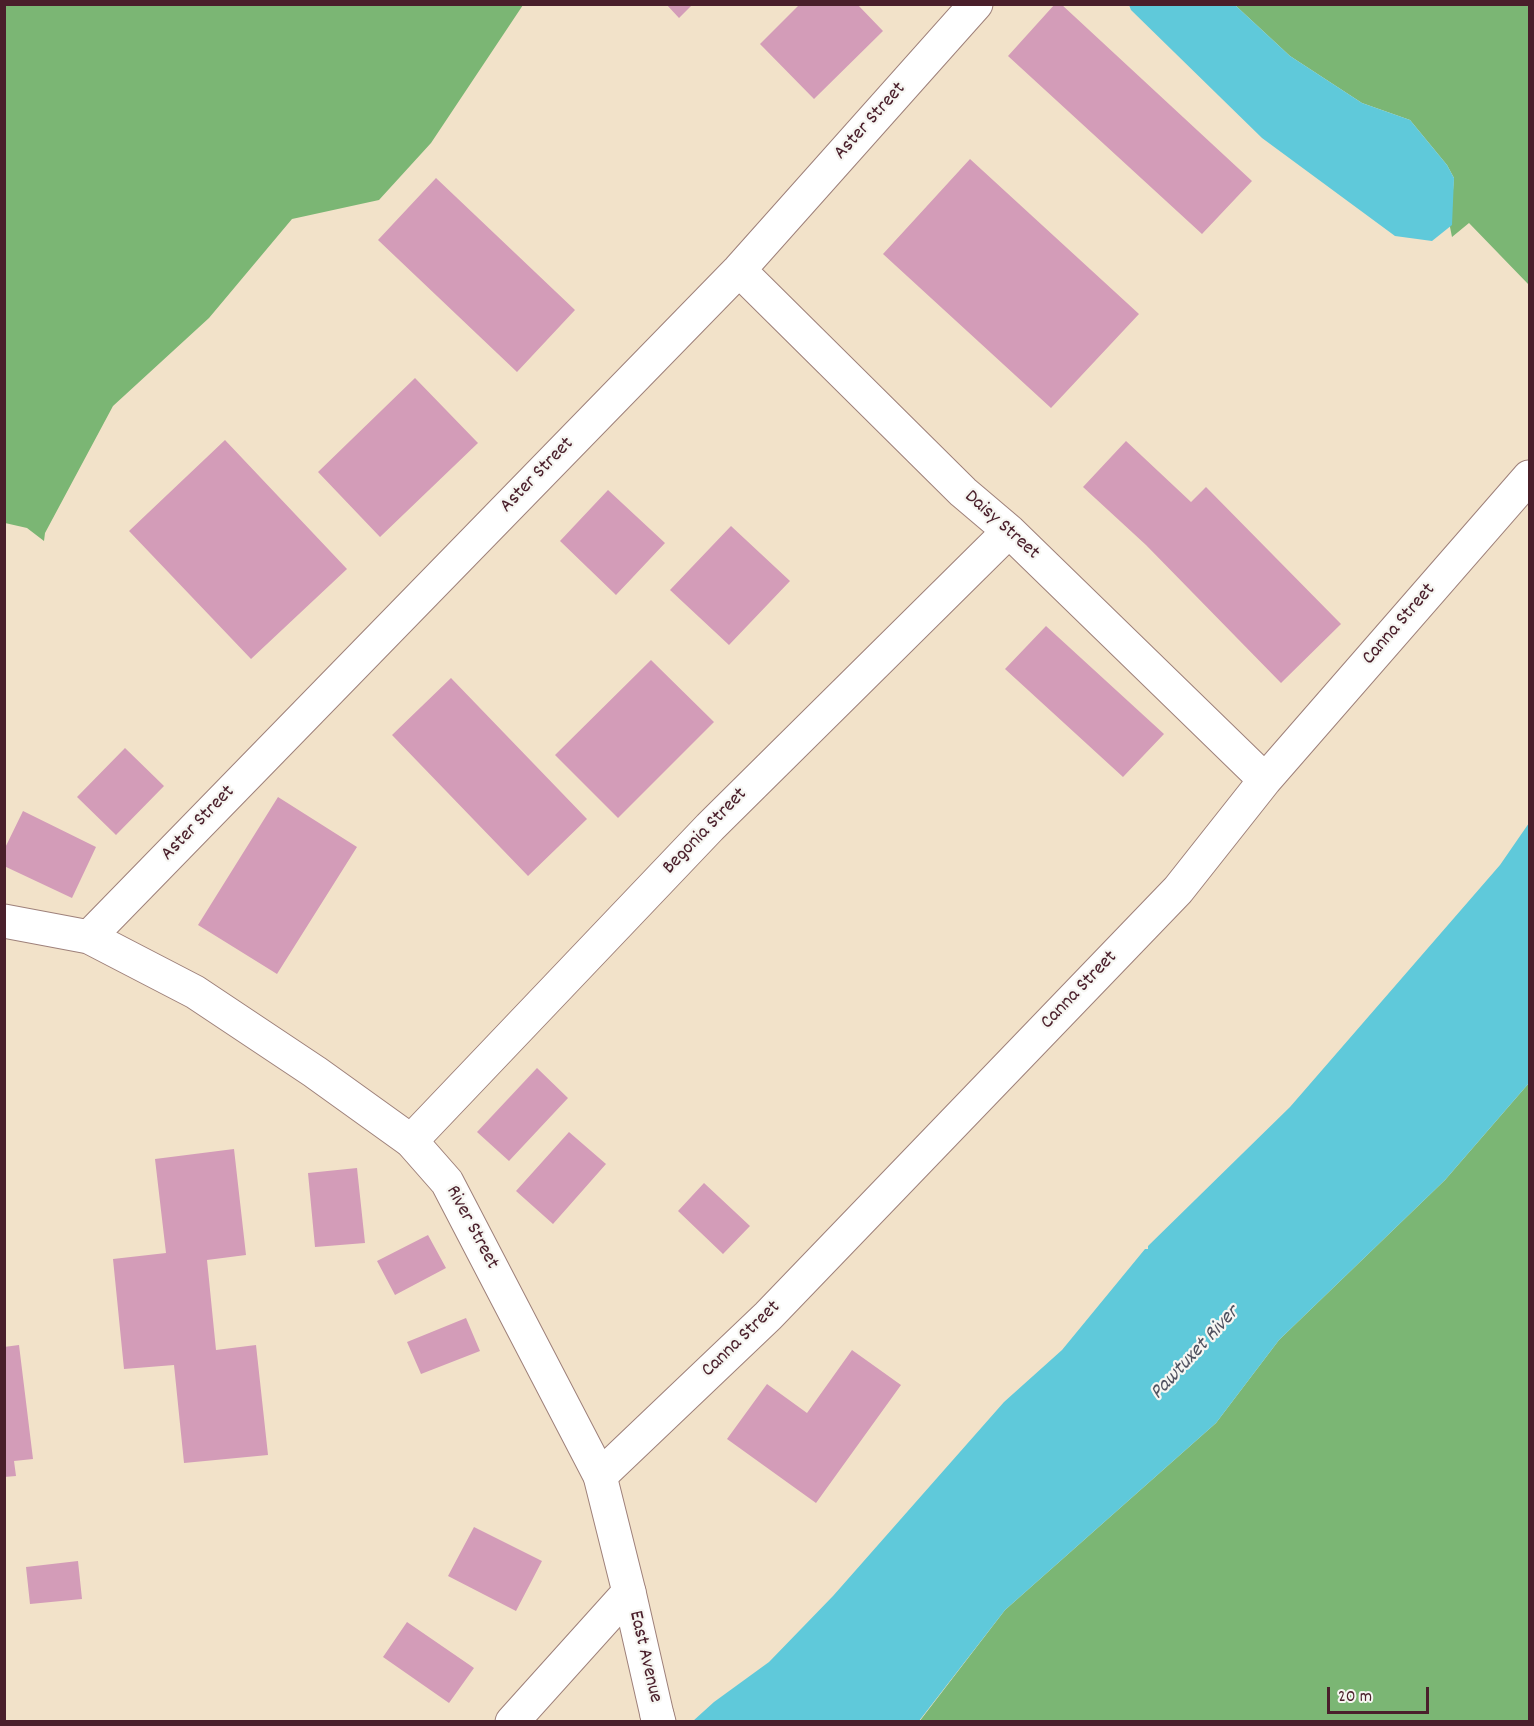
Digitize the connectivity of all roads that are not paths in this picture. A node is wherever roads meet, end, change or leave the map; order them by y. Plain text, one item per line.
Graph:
1 (976, 4) edge
2 (739, 270) junction
3 (1529, 477) edge
4 (1009, 531) junction
5 (1265, 780) junction
6 (4, 921) edge
7 (89, 938) junction
8 (411, 1142) junction
9 (600, 1476) junction
10 (629, 1592) junction
11 (658, 1718) edge
12 (512, 1722) edge

1 - 2 street, Aster Street
2 - 4 street, Daisy Street
2 - 7 street, Aster Street
3 - 5 street, Canna Street
4 - 5 street, Daisy Street
4 - 8 street, Begonia Street
5 - 9 street, Canna Street
6 - 7 street, River Street
7 - 8 street, River Street
8 - 9 street, River Street
9 - 10 street, River Street
10 - 11 street, East Avenue
10 - 12 street

